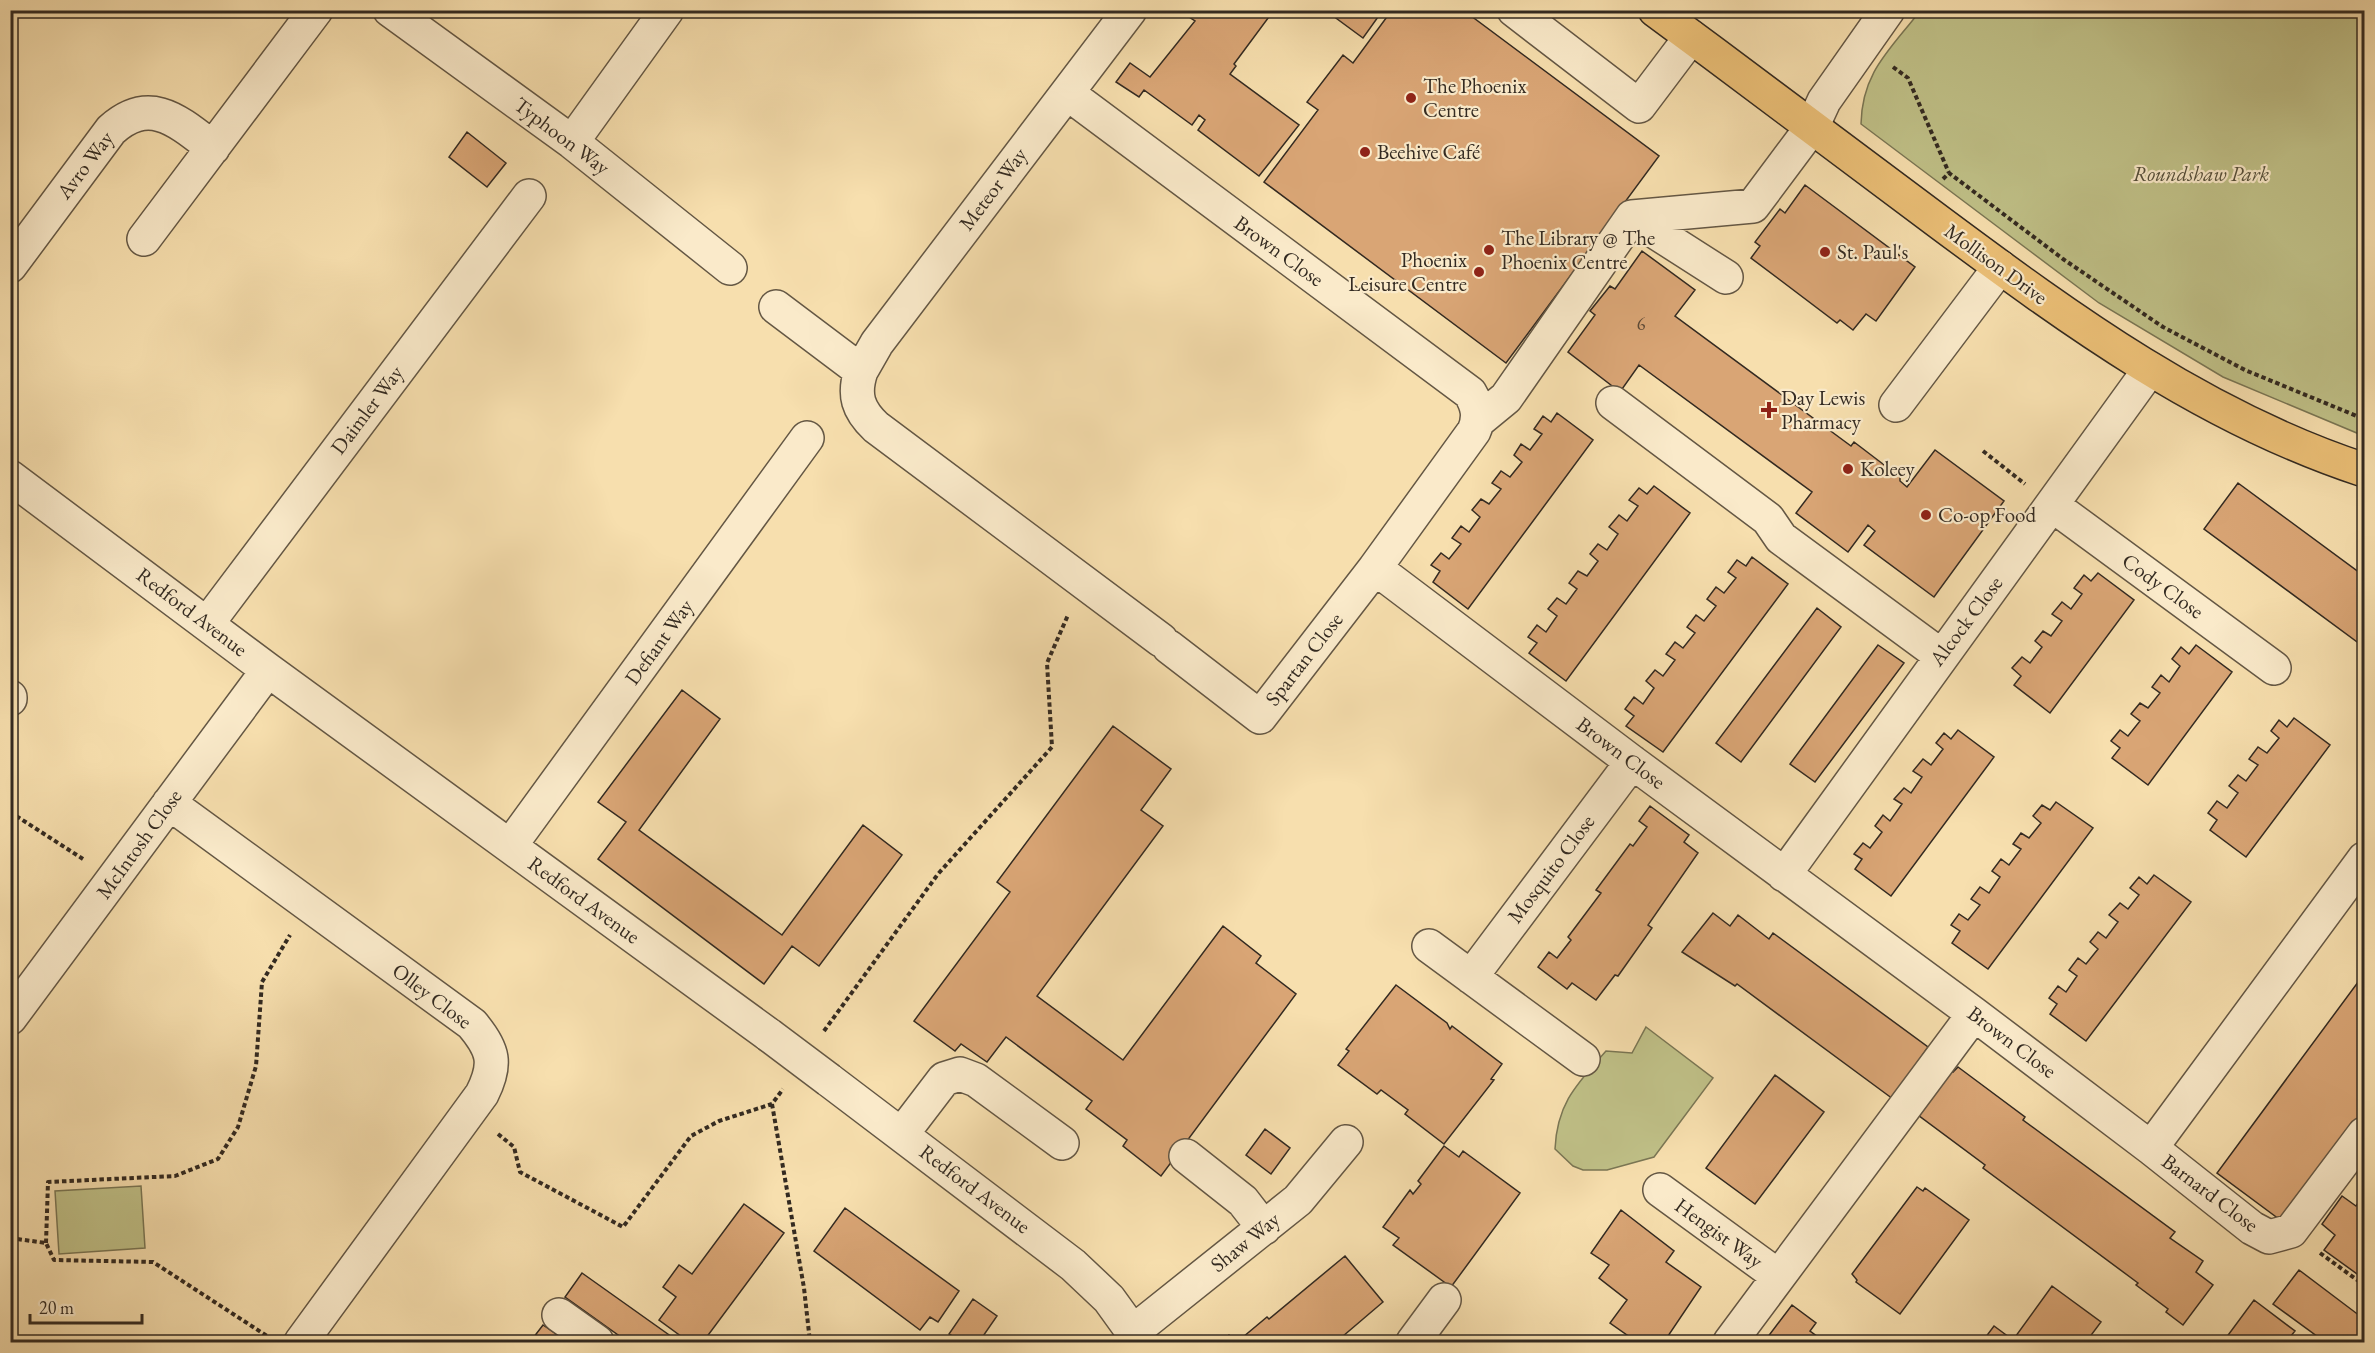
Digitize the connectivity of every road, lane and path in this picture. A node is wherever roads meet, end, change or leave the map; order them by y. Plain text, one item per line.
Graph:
1 (316, 10) edge
2 (390, 10) edge
3 (667, 10) edge
4 (1130, 10) edge
5 (1514, 10) edge
6 (1655, 10) edge
7 (1888, 10) edge
8 (1691, 37) junction
9 (1863, 44) junction
10 (1067, 93) junction
11 (1812, 127) junction
12 (572, 142) junction
13 (213, 148) junction
14 (1949, 173) junction
15 (1936, 186) dead end
16 (529, 196) dead end
17 (1632, 217) junction
18 (144, 239) dead end
19 (10, 266) edge
20 (729, 267) dead end
21 (2000, 267) junction
22 (1726, 277) dead end
23 (776, 307) dead end
24 (2150, 369) junction
25 (861, 371) junction
26 (1613, 403) dead end
27 (1896, 405) dead end
28 (2364, 419) edge
29 (1478, 421) junction
30 (807, 438) dead end
31 (1983, 451) dead end
32 (2364, 470) edge
33 (10, 477) edge
34 (2052, 505) junction
35 (1375, 568) junction
36 (1083, 582) junction
37 (207, 624) junction
38 (1165, 643) joint
39 (1940, 655) junction
40 (2274, 668) dead end
41 (268, 670) junction
42 (1632, 762) junction
43 (169, 803) junction
44 (10, 812) edge
45 (510, 846) junction
46 (2364, 859) edge
47 (1784, 874) junction
48 (114, 879) junction
49 (309, 904) junction
50 (1429, 946) dead end
51 (1471, 977) junction
52 (1974, 1014) junction
53 (10, 1018) edge
54 (819, 1038) dead end
55 (1583, 1059) dead end
56 (785, 1085) dead end
57 (772, 1104) junction
58 (469, 1111) junction
59 (902, 1134) junction
60 (2364, 1134) edge
61 (1346, 1142) dead end
62 (1062, 1143) dead end
63 (2151, 1148) junction
64 (1186, 1156) dead end
65 (1660, 1190) dead end
66 (1263, 1228) junction
67 (2291, 1231) junction
68 (10, 1238) edge
69 (46, 1243) junction
70 (1778, 1276) junction
71 (2364, 1285) edge
72 (1444, 1300) dead end
73 (560, 1316) dead end
74 (1137, 1337) edge
75 (277, 1342) edge
76 (301, 1342) edge
77 (597, 1342) edge
78 (810, 1342) edge
79 (1413, 1342) edge
80 (1730, 1342) edge

1 - 13 street
2 - 12 street, Typhoon Way
3 - 12 street
4 - 10 street, Meteor Way
5 - 8 street
6 - 8 main road, Mollison Drive
7 - 9 street
8 - 11 main road, Mollison Drive
9 - 11 street
9 - 14 path
10 - 25 street, Meteor Way
10 - 29 street, Brown Close
11 - 17 street
11 - 21 main road, Mollison Drive
12 - 20 street, Typhoon Way
13 - 18 street
13 - 19 street, Avro Way
14 - 15 path
14 - 28 path
16 - 37 street, Daimler Way
17 - 22 street
17 - 29 street
21 - 24 main road, Mollison Drive
21 - 27 street
23 - 25 street
24 - 32 main road, Mollison Drive
24 - 34 street, Alcock Close
25 - 36 street, Meteor Way
26 - 39 street
29 - 35 street
30 - 45 street, Defiant Way
31 - 34 path
33 - 37 street, Redford Avenue
34 - 39 street, Alcock Close
34 - 40 street, Cody Close
35 - 38 street, Spartan Close
35 - 42 street, Brown Close
36 - 38 street, Meteor Way
36 - 54 path
37 - 41 street, Redford Avenue
39 - 47 street, Alcock Close
41 - 43 street, McIntosh Close
41 - 45 street, Redford Avenue
42 - 47 street, Brown Close
42 - 51 street, Mosquito Close
43 - 48 street, McIntosh Close
43 - 49 street, Olley Close
44 - 48 path
45 - 59 street, Redford Avenue, bridge
46 - 63 street
47 - 52 street, Brown Close
48 - 53 street, McIntosh Close
49 - 58 street, Olley Close
49 - 69 path
50 - 51 street
51 - 55 street
52 - 63 street, Brown Close
52 - 70 street, Hengist Way
56 - 57 path
57 - 58 path
57 - 78 path
58 - 76 street, Olley Close
59 - 62 street
59 - 74 street, Redford Avenue
60 - 67 street, Barnard Close
61 - 66 street, Shaw Way
63 - 67 street, Barnard Close
64 - 66 street
65 - 70 street, Hengist Way
66 - 74 street, Shaw Way
67 - 71 path
68 - 69 path
69 - 75 path
70 - 80 street, Hengist Way
72 - 79 street
73 - 77 street

